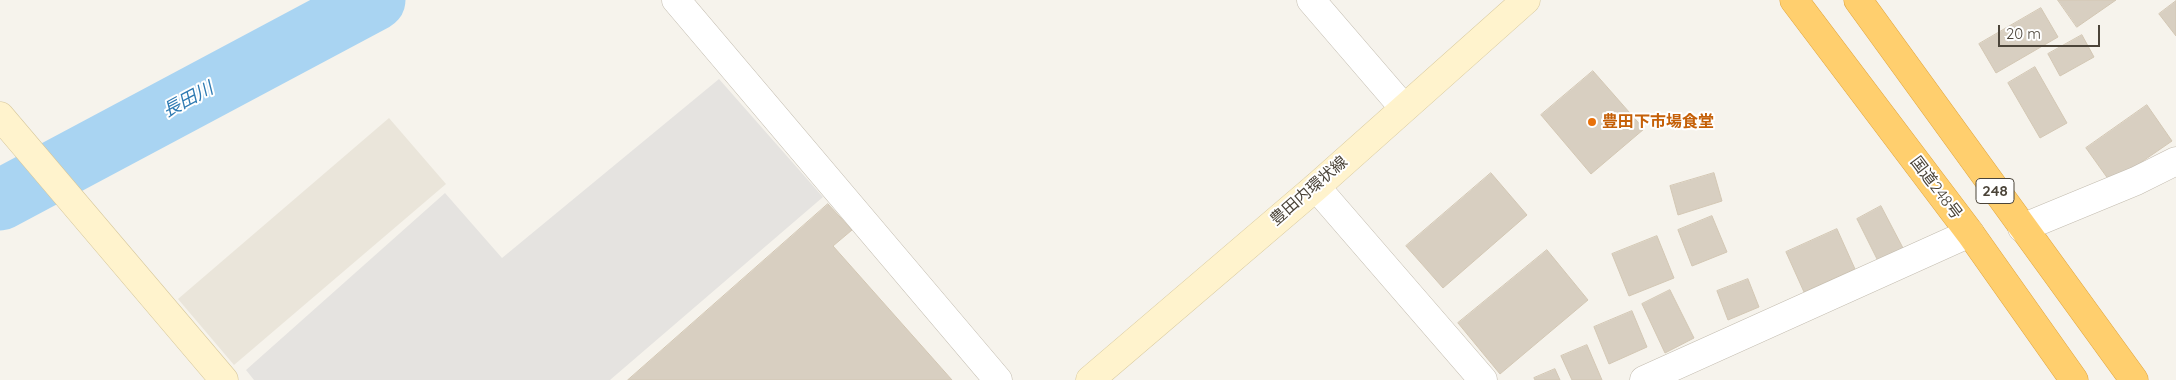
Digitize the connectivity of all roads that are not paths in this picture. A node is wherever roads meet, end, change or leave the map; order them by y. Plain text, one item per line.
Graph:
1 (676, 0) edge
2 (1311, 0) edge
3 (1526, 0) edge
4 (1794, 0) edge
5 (1858, 0) edge
6 (1403, 107) junction
7 (0, 116) edge
8 (2176, 161) edge
9 (1316, 186) junction
10 (2022, 228) junction
11 (1970, 233) junction
12 (224, 380) edge
13 (998, 380) edge
14 (1090, 380) edge
15 (1483, 380) edge
16 (1644, 380) edge
17 (2074, 380) edge
18 (2134, 380) edge

1 - 13 street
2 - 6 street
3 - 6 street, 豊田内環状線
4 - 11 highway, 国道248号 / 248
5 - 10 highway, 248
6 - 9 street, 豊田内環状線
7 - 12 street
8 - 10 street
9 - 14 street, 豊田内環状線
9 - 15 street
10 - 18 highway, 248
11 - 16 street
11 - 17 highway, 国道248号 / 248

